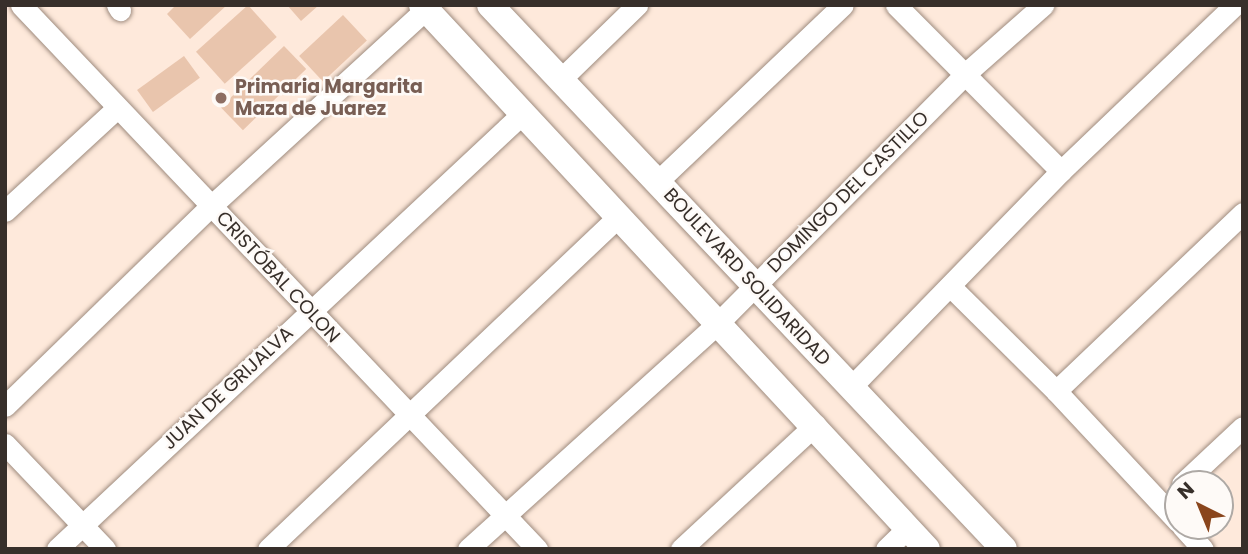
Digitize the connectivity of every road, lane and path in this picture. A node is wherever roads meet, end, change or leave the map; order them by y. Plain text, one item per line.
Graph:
1 (19, 5) edge
2 (490, 5) edge
3 (637, 5) edge
4 (843, 5) edge
5 (896, 5) edge
6 (1042, 5) edge
7 (1235, 5) edge
8 (424, 7) edge
9 (5, 17) edge
10 (964, 75) junction
11 (562, 78) junction
12 (117, 108) junction
13 (522, 114) junction
14 (1061, 171) junction
15 (657, 181) junction
16 (211, 206) junction
17 (5, 211) edge
18 (1243, 213) edge
19 (619, 216) junction
20 (755, 286) junction
21 (950, 286) junction
22 (310, 311) junction
23 (719, 322) junction
24 (850, 388) junction
25 (1056, 391) junction
26 (5, 406) edge
27 (409, 415) junction
28 (816, 425) junction
29 (1243, 426) edge
30 (5, 444) edge
31 (1197, 470) edge
32 (1164, 501) edge
33 (1161, 504) junction
34 (1164, 507) edge
35 (504, 515) junction
36 (83, 526) junction
37 (908, 528) junction
38 (57, 549) edge
39 (106, 549) edge
40 (268, 549) edge
41 (468, 549) edge
42 (537, 549) edge
43 (681, 549) edge
44 (886, 549) edge
45 (927, 549) edge
46 (1003, 549) edge

1 - 9 street
1 - 12 street, CRISTÓBAL COLON
2 - 11 main road, BOULEVARD SOLIDARIDAD
3 - 11 street
4 - 15 street
5 - 10 street
6 - 10 street, DOMINGO DEL CASTILLO
7 - 14 street
8 - 13 main road
8 - 16 street
10 - 14 street
10 - 20 street, DOMINGO DEL CASTILLO
11 - 15 main road, BOULEVARD SOLIDARIDAD
12 - 16 street, CRISTÓBAL COLON
12 - 17 street
13 - 19 main road
13 - 22 street, JUAN DE GRIJALVA
14 - 21 street
15 - 20 main road, BOULEVARD SOLIDARIDAD
16 - 22 street, CRISTÓBAL COLON
16 - 26 street
18 - 25 street
19 - 23 main road
19 - 27 street
20 - 23 street, DOMINGO DEL CASTILLO
20 - 24 main road, BOULEVARD SOLIDARIDAD
21 - 24 street
21 - 25 street
22 - 27 street, CRISTÓBAL COLON
22 - 36 street, JUAN DE GRIJALVA
23 - 28 main road
23 - 35 street, DOMINGO DEL CASTILLO
24 - 46 main road, BOULEVARD SOLIDARIDAD
25 - 33 street
27 - 35 street, CRISTÓBAL COLON
27 - 40 street
28 - 37 main road
28 - 43 street
29 - 31 street
30 - 36 street
32 - 33 street
33 - 34 street
35 - 41 street, DOMINGO DEL CASTILLO
35 - 42 street, CRISTÓBAL COLON
36 - 38 street, JUAN DE GRIJALVA
36 - 39 street
37 - 44 street
37 - 45 main road

